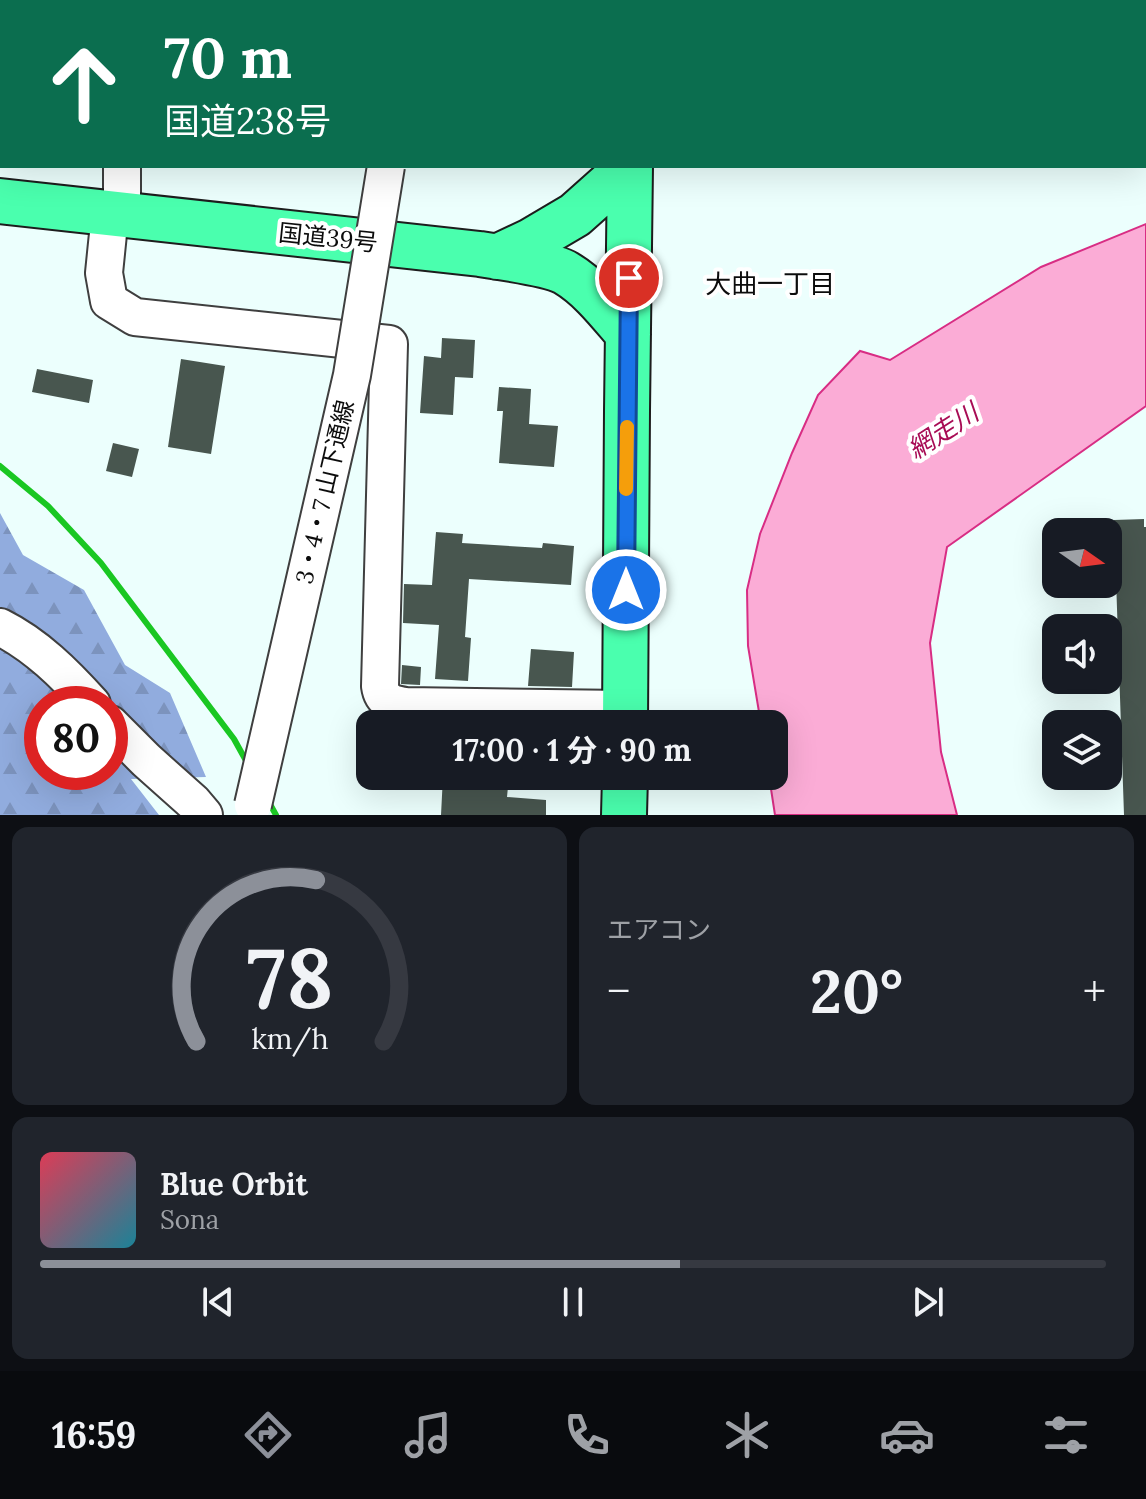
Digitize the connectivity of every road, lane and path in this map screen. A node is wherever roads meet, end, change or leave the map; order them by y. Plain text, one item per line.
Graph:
1 (122, 168) edge
2 (386, 168) edge
3 (628, 168) edge
4 (630, 168) edge
5 (0, 201) edge
6 (116, 214) junction
7 (497, 257) junction
8 (628, 334) junction
9 (0, 627) edge
10 (76, 686) edge
11 (486, 710) edge
12 (626, 710) edge
13 (128, 741) edge
14 (625, 790) edge
15 (251, 810) edge
16 (204, 815) edge
17 (624, 815) edge

1 - 6 street
2 - 15 street, 3・4・7 山下通線, bridge
3 - 7 highway
4 - 8 highway
5 - 6 highway, 国道39号
6 - 7 highway, 国道39号
6 - 11 street
7 - 8 highway, 国道39号
8 - 12 highway
9 - 10 street
13 - 16 street
14 - 17 highway

